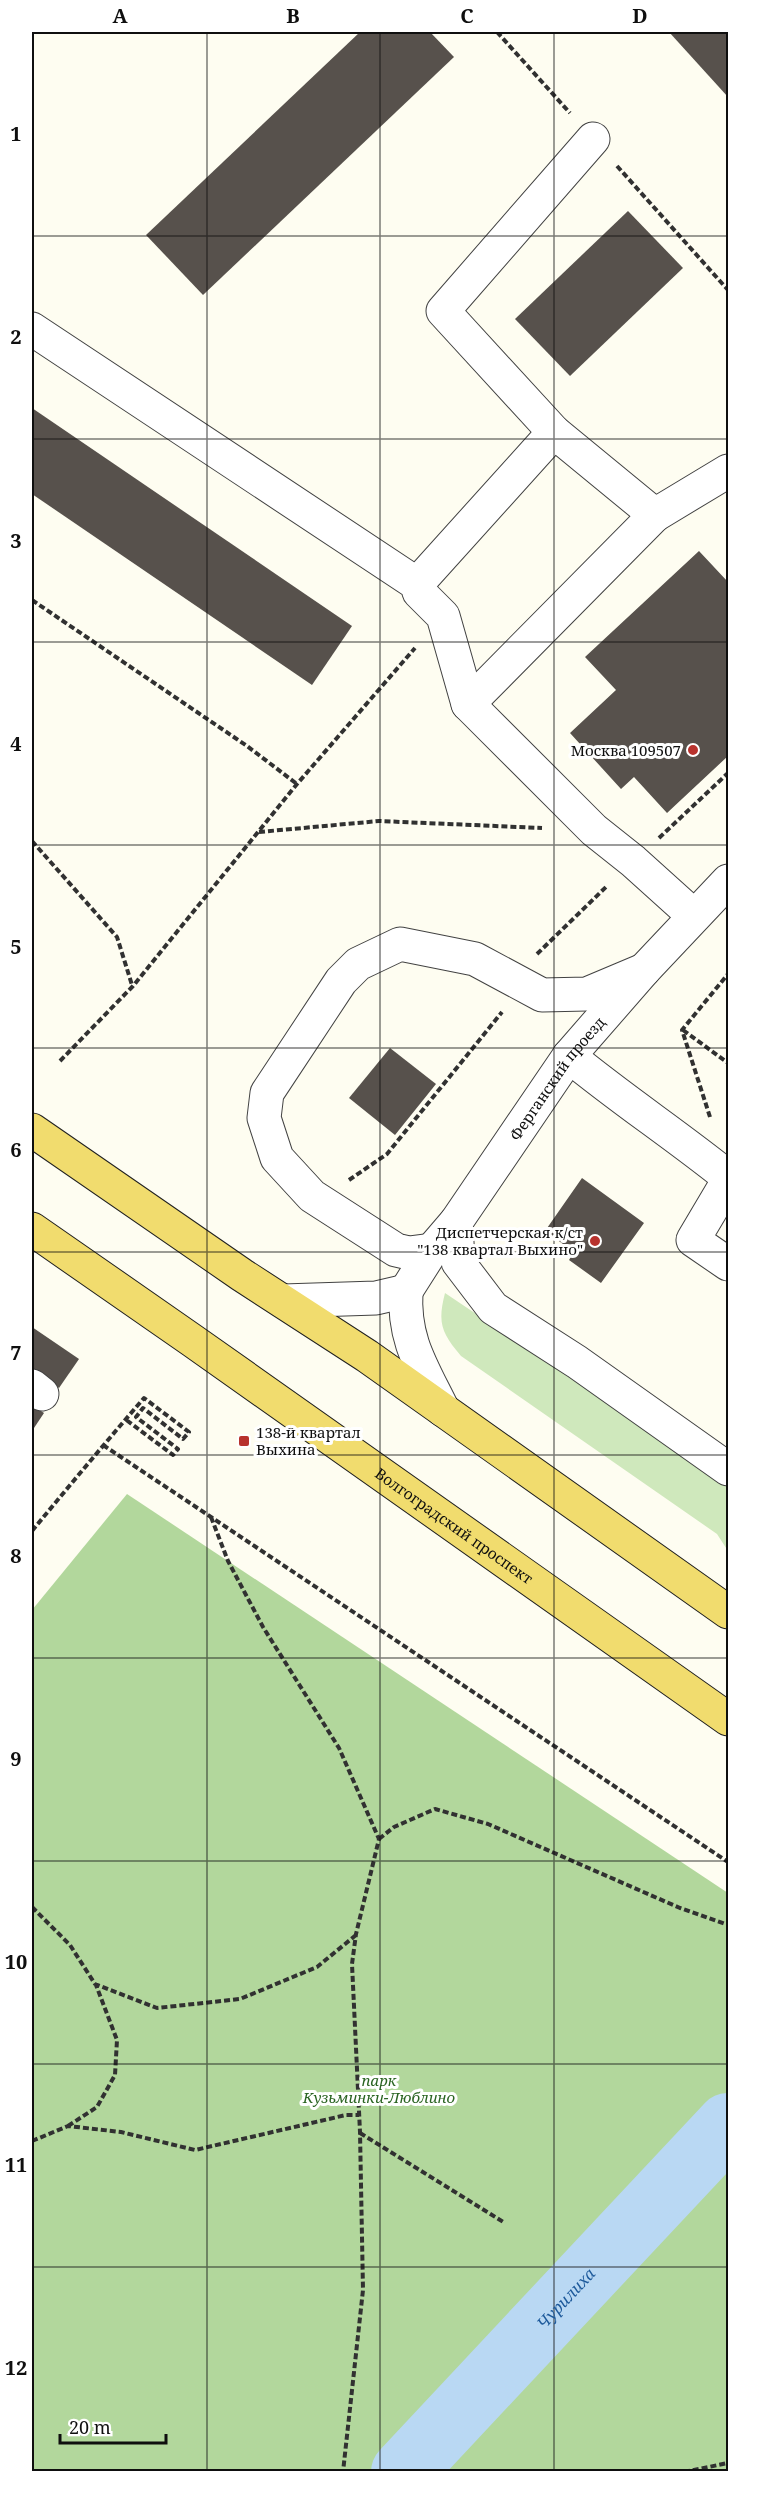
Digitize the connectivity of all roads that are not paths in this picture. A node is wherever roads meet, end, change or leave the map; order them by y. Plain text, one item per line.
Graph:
1 (593, 139) dead end
2 (32, 328) edge
3 (554, 432) junction
4 (729, 471) edge
5 (655, 515) junction
6 (417, 584) junction
7 (468, 704) junction
8 (729, 881) edge
9 (693, 916) junction
10 (644, 970) junction
11 (569, 1056) junction
12 (32, 1130) edge
13 (729, 1179) edge
14 (456, 1222) junction
15 (32, 1229) edge
16 (432, 1250) junction
17 (729, 1264) edge
18 (406, 1291) junction
19 (283, 1301) junction
20 (443, 1410) junction
21 (729, 1469) edge
22 (729, 1612) edge
23 (729, 1719) edge

1 - 3 street
2 - 6 street
3 - 5 street
3 - 6 street
4 - 5 street
5 - 7 street
6 - 7 street
7 - 9 street
8 - 9 street, Ферганский проезд
9 - 10 street, Ферганский проезд
10 - 11 street, Ферганский проезд
10 - 16 street
11 - 13 street
11 - 14 street, Ферганский проезд
12 - 19 main road
13 - 17 street
14 - 16 street, Ферганский проезд
14 - 21 street
15 - 23 main road, Волгоградский проспект
16 - 18 street, Ферганский проезд
18 - 19 street
18 - 20 street
19 - 20 main road
20 - 22 main road

